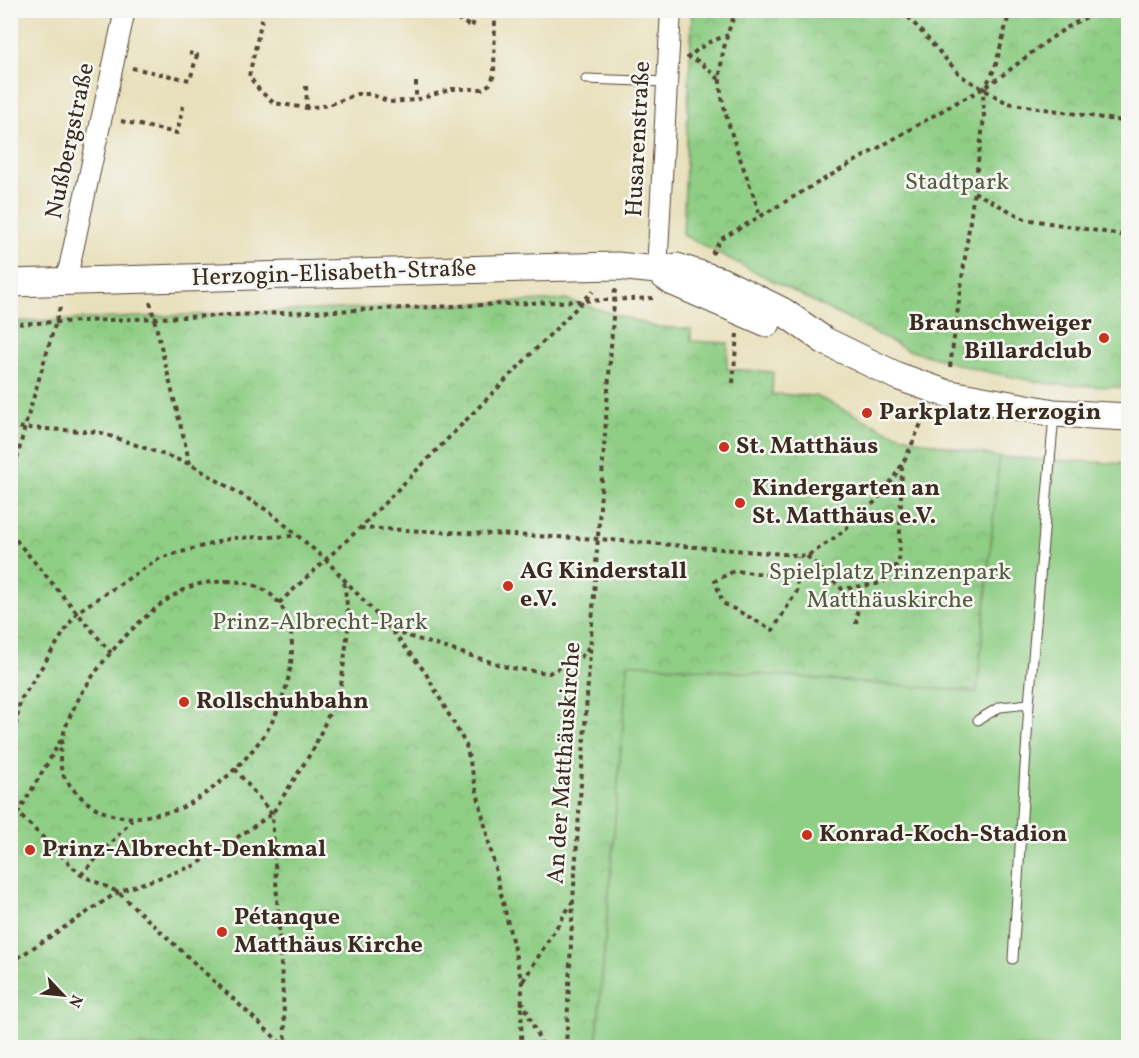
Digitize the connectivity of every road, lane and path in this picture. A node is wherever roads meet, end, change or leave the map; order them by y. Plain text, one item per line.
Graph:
1 (125, 10) edge
2 (264, 10) edge
3 (357, 10) edge
4 (398, 10) edge
5 (441, 10) edge
6 (478, 10) edge
7 (495, 10) edge
8 (671, 10) edge
9 (737, 10) edge
10 (902, 10) edge
11 (1011, 10) edge
12 (1106, 10) edge
13 (728, 35) junction
14 (189, 53) dead end
15 (129, 67) dead end
16 (720, 79) junction
17 (586, 80) dead end
18 (416, 82) dead end
19 (667, 82) junction
20 (306, 86) dead end
21 (983, 91) junction
22 (416, 100) junction
23 (177, 107) dead end
24 (307, 108) junction
25 (117, 120) dead end
26 (1128, 122) edge
27 (974, 192) junction
28 (760, 215) junction
29 (1128, 227) edge
30 (712, 260) dead end
31 (617, 266) junction
32 (657, 270) junction
33 (66, 282) junction
34 (10, 283) edge
35 (147, 292) dead end
36 (666, 298) dead end
37 (615, 300) junction
38 (584, 301) junction
39 (154, 320) junction
40 (57, 323) junction
41 (10, 324) edge
42 (738, 327) dead end
43 (950, 367) dead end
44 (733, 382) dead end
45 (1054, 413) junction
46 (1128, 417) edge
47 (921, 424) dead end
48 (25, 426) junction
49 (10, 427) edge
50 (190, 464) junction
51 (902, 465) junction
52 (10, 485) edge
53 (360, 528) junction
54 (10, 533) edge
55 (296, 536) junction
56 (599, 539) junction
57 (807, 556) junction
58 (798, 557) junction
59 (325, 559) junction
60 (796, 577) junction
61 (344, 579) junction
62 (858, 593) dead end
63 (279, 603) junction
64 (77, 612) junction
65 (856, 624) dead end
66 (392, 631) junction
67 (592, 643) junction
68 (111, 652) junction
69 (1029, 704) junction
70 (978, 720) dead end
71 (62, 738) junction
72 (10, 761) edge
73 (235, 769) junction
74 (10, 789) edge
75 (18, 813) junction
76 (272, 814) junction
77 (132, 819) junction
78 (10, 820) edge
79 (81, 875) junction
80 (118, 892) junction
81 (573, 901) junction
82 (1013, 958) dead end
83 (10, 963) edge
84 (522, 983) junction
85 (520, 1002) junction
86 (286, 1047) edge
87 (521, 1047) edge
88 (543, 1047) edge
89 (566, 1047) edge

1 - 33 street, Nußbergstraße
2 - 24 path
3 - 4 path
5 - 6 path
7 - 22 path
8 - 19 street, Husarenstraße
9 - 13 path
10 - 21 path
11 - 21 path
12 - 21 path
13 - 16 path
13 - 16 path
14 - 15 path
16 - 28 path
17 - 19 lane
18 - 22 path
19 - 32 street, Husarenstraße
20 - 24 path
21 - 26 path
21 - 27 path
21 - 28 path
22 - 24 path
23 - 25 path
27 - 29 path
27 - 43 path
28 - 30 path
31 - 32 street, Herzogin-Elisabeth-Straße
31 - 33 street, Herzogin-Elisabeth-Straße
31 - 37 path, An der Matthäuskirche
31 - 38 path
32 - 45 street, Herzogin-Elisabeth-Straße
33 - 34 street, Herzogin-Elisabeth-Straße
35 - 39 path
36 - 37 path
37 - 38 path
37 - 56 path, An der Matthäuskirche
38 - 39 path
38 - 53 path
39 - 40 path
39 - 50 path
40 - 41 path
40 - 48 path
42 - 44 path
45 - 46 street, Herzogin-Elisabeth-Straße
45 - 69 lane
47 - 51 path
48 - 49 path
48 - 50 path
48 - 52 path
50 - 55 path
51 - 57 path
51 - 57 path
53 - 56 path
53 - 59 path
54 - 64 path
55 - 59 path
55 - 64 path
56 - 58 path
56 - 67 path, An der Matthäuskirche
57 - 58 path
58 - 60 path
59 - 61 path
59 - 63 path
60 - 60 path
61 - 66 path
61 - 76 path
62 - 65 path
63 - 68 path
63 - 73 path
64 - 68 path
64 - 72 path
66 - 67 path
66 - 84 path
67 - 81 path, An der Matthäuskirche
68 - 71 path
69 - 70 lane
69 - 82 lane
71 - 75 path
71 - 77 path
73 - 76 path
73 - 77 path
74 - 75 path
75 - 78 path
75 - 79 path
76 - 80 path
76 - 86 path
77 - 79 path
79 - 80 path
80 - 83 path
80 - 86 path
81 - 84 path
81 - 89 path, An der Matthäuskirche
84 - 85 path
85 - 87 path
85 - 88 path

